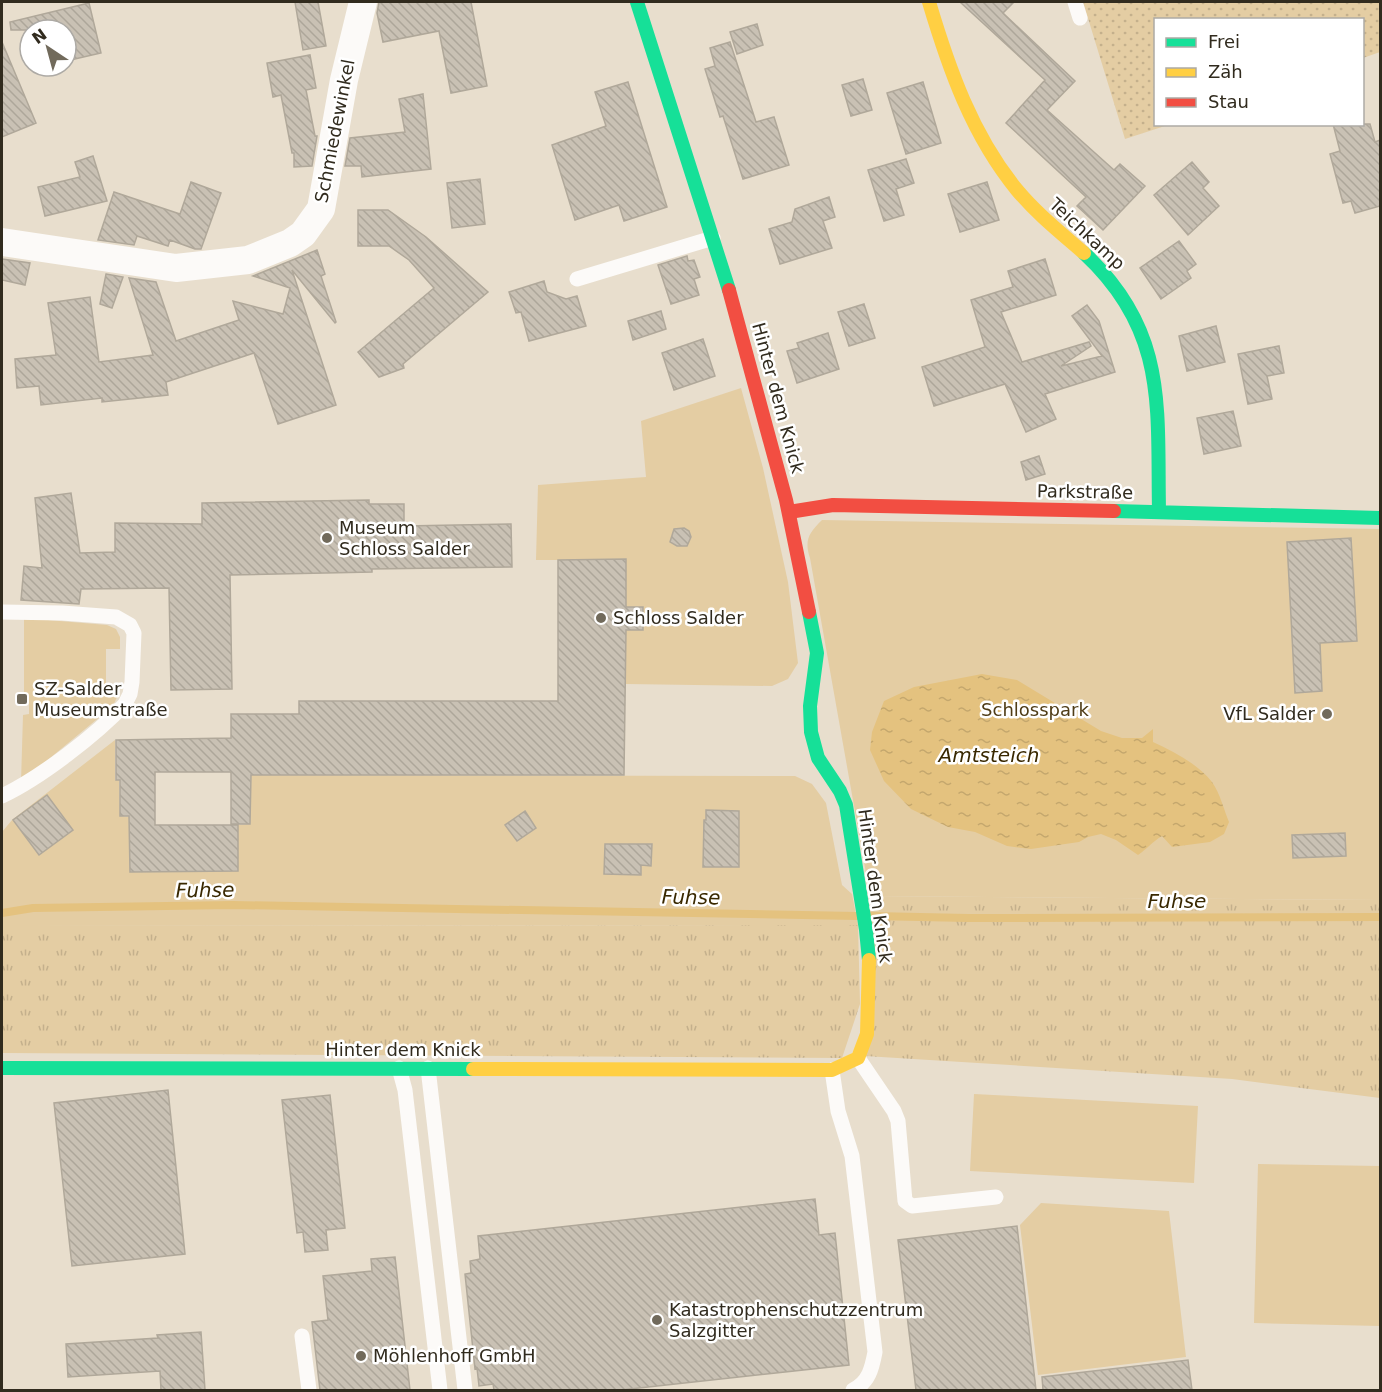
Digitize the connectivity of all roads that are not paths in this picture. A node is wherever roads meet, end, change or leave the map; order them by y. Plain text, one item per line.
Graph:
1 (363, 2) edge
2 (637, 2) edge
3 (929, 2) edge
4 (1076, 2) edge
5 (1080, 18) dead end
6 (713, 238) junction
7 (2, 242) edge
8 (576, 279) dead end
9 (789, 512) junction
10 (1159, 512) junction
11 (1380, 518) edge
12 (2, 612) edge
13 (2, 796) edge
14 (858, 1058) junction
15 (2, 1068) edge
16 (399, 1068) junction
17 (428, 1068) junction
18 (832, 1070) junction
19 (996, 1197) dead end
20 (302, 1336) dead end
21 (309, 1390) edge
22 (440, 1390) edge
23 (465, 1390) edge
24 (853, 1390) edge

1 - 7 street, Schmiedewinkel
2 - 6 street, Hinter dem Knick
3 - 10 street, Teichkamp
4 - 5 lane
6 - 8 lane
6 - 9 street, Hinter dem Knick
9 - 10 street, Parkstraße
9 - 14 street, Hinter dem Knick
10 - 11 street, Parkstraße
12 - 13 lane
14 - 18 street, Hinter dem Knick
14 - 19 lane
15 - 16 street, Hinter dem Knick
16 - 17 street, Hinter dem Knick
16 - 22 lane
17 - 18 street, Hinter dem Knick
17 - 23 lane
18 - 24 lane
20 - 21 lane

